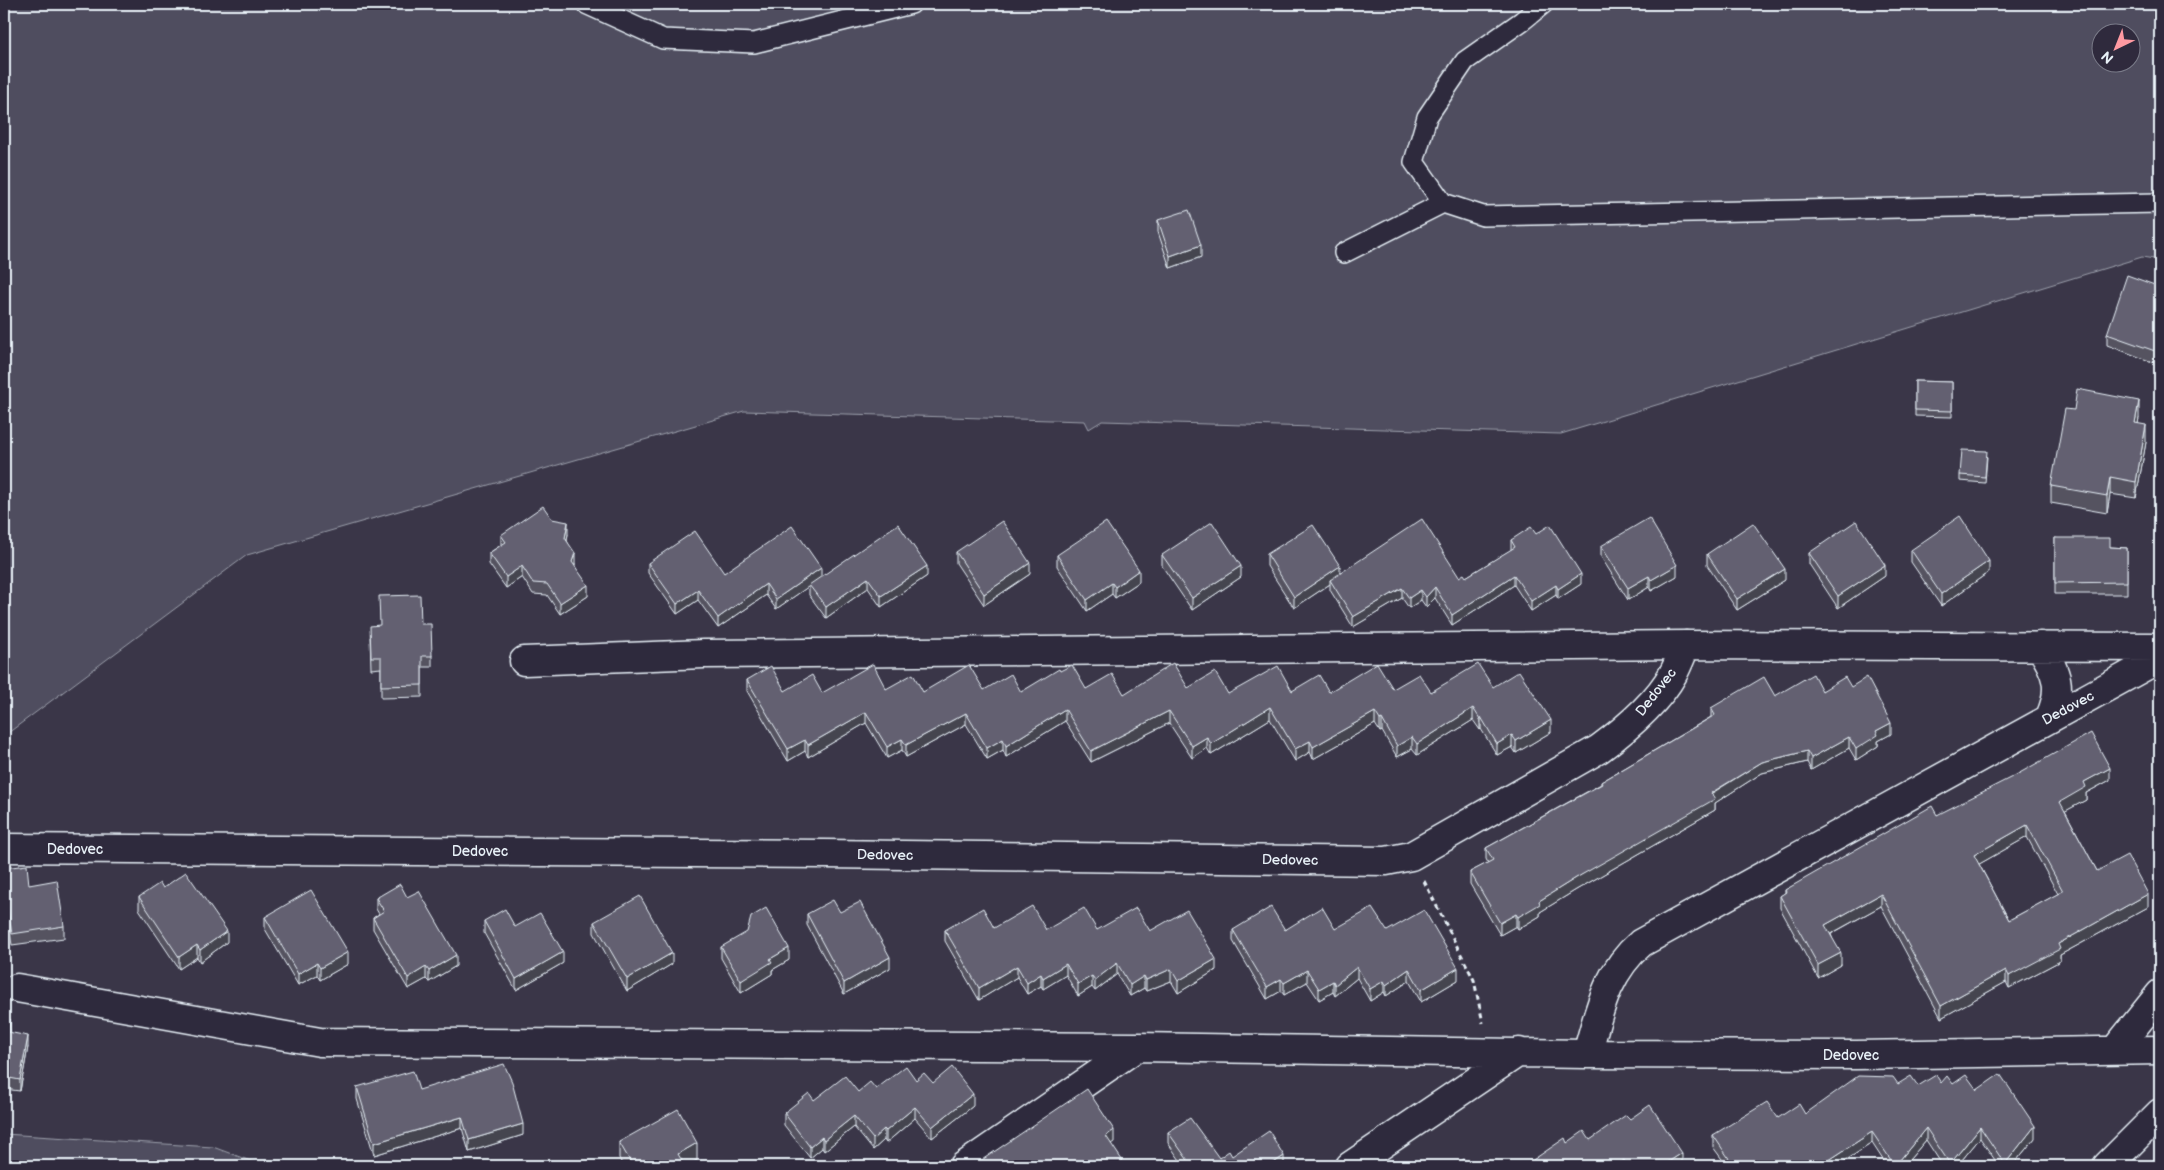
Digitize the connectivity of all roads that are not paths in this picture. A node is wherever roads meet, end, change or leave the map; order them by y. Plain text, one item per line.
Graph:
1 (586, 4) edge
2 (911, 4) edge
3 (1544, 4) edge
4 (1443, 202) junction
5 (2160, 203) edge
6 (1344, 253) dead end
7 (1686, 645) junction
8 (2040, 646) junction
9 (2160, 647) edge
10 (2160, 658) edge
11 (524, 660) dead end
12 (2050, 717) junction
13 (4, 848) edge
14 (17, 988) dead end
15 (2160, 994) edge
16 (1136, 1047) junction
17 (2115, 1050) junction
18 (2160, 1050) edge
19 (1519, 1052) junction
20 (1587, 1054) junction
21 (2160, 1112) edge
22 (964, 1166) edge
23 (1350, 1166) edge
24 (2107, 1166) edge

1 - 2 lane
3 - 4 lane
4 - 5 lane
4 - 6 lane
7 - 8 street, Dedovec
7 - 11 street, Dedovec
7 - 13 street, Dedovec
8 - 9 street, Dedovec
8 - 12 street
10 - 12 street, Dedovec
12 - 20 street, Dedovec
14 - 16 street, Dedovec
15 - 17 street
16 - 19 street, Dedovec
16 - 22 street
17 - 18 street, Dedovec
17 - 20 street, Dedovec
19 - 20 street, Dedovec
19 - 23 street
21 - 24 street

